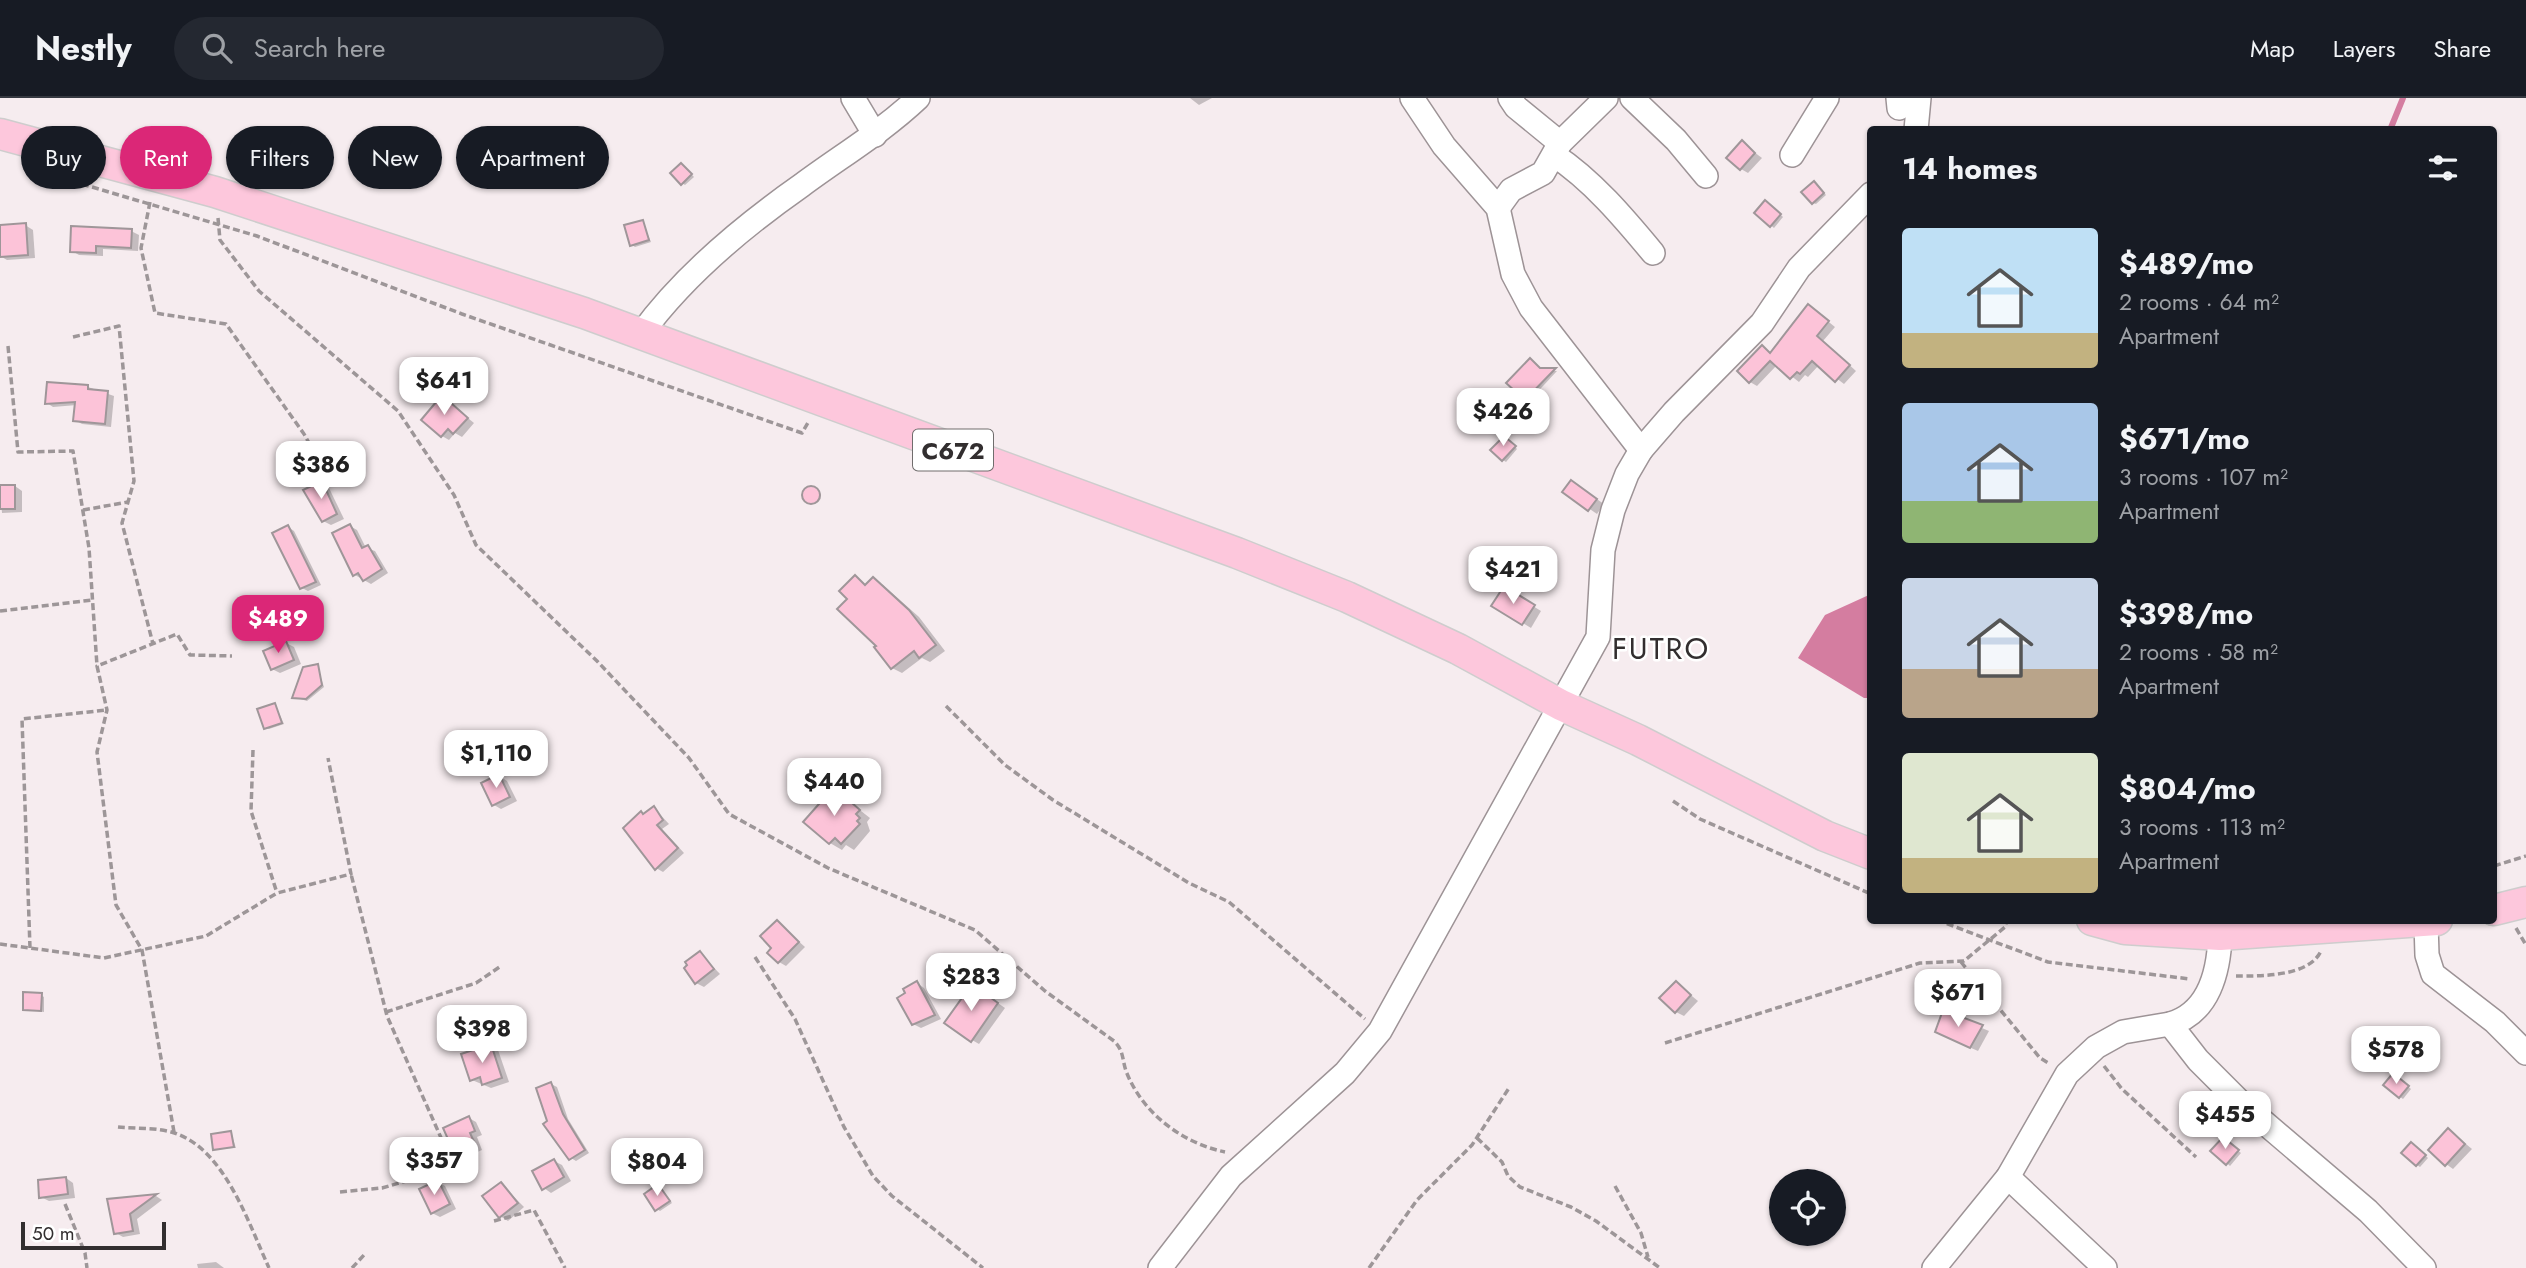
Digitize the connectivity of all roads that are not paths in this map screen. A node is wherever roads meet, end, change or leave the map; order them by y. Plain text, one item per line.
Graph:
1 (853, 98) edge
2 (918, 98) edge
3 (1412, 98) edge
4 (1510, 98) edge
5 (1606, 98) edge
6 (1632, 98) edge
7 (1828, 98) edge
8 (1906, 101) edge
9 (1915, 126) edge
10 (0, 134) edge
11 (875, 135) junction
12 (1557, 149) junction
13 (1793, 155) dead end
14 (1706, 176) dead end
15 (1867, 198) edge
16 (1497, 208) junction
17 (1653, 253) dead end
18 (641, 334) junction
19 (1641, 450) junction
20 (1561, 705) junction
21 (1867, 852) edge
22 (2526, 902) edge
23 (2497, 909) edge
24 (2107, 924) edge
25 (2402, 924) edge
26 (2432, 924) edge
27 (2220, 934) junction
28 (2170, 1024) junction
29 (2526, 1052) edge
30 (2008, 1178) junction
31 (1160, 1268) edge
32 (1934, 1268) edge
33 (2105, 1268) edge
34 (2424, 1268) edge

1 - 11 street
2 - 11 street
3 - 16 street
4 - 12 street
5 - 12 street
6 - 14 street
7 - 13 street
8 - 9 street
10 - 18 main road, C672
11 - 18 street
12 - 16 street
12 - 17 street
15 - 19 street
16 - 19 street
18 - 20 main road, C672
19 - 20 street
20 - 21 main road, C672
20 - 31 street
22 - 23 main road
24 - 27 main road
25 - 27 main road
26 - 29 street
27 - 28 street
28 - 30 street
28 - 34 street
30 - 32 street
30 - 33 street

